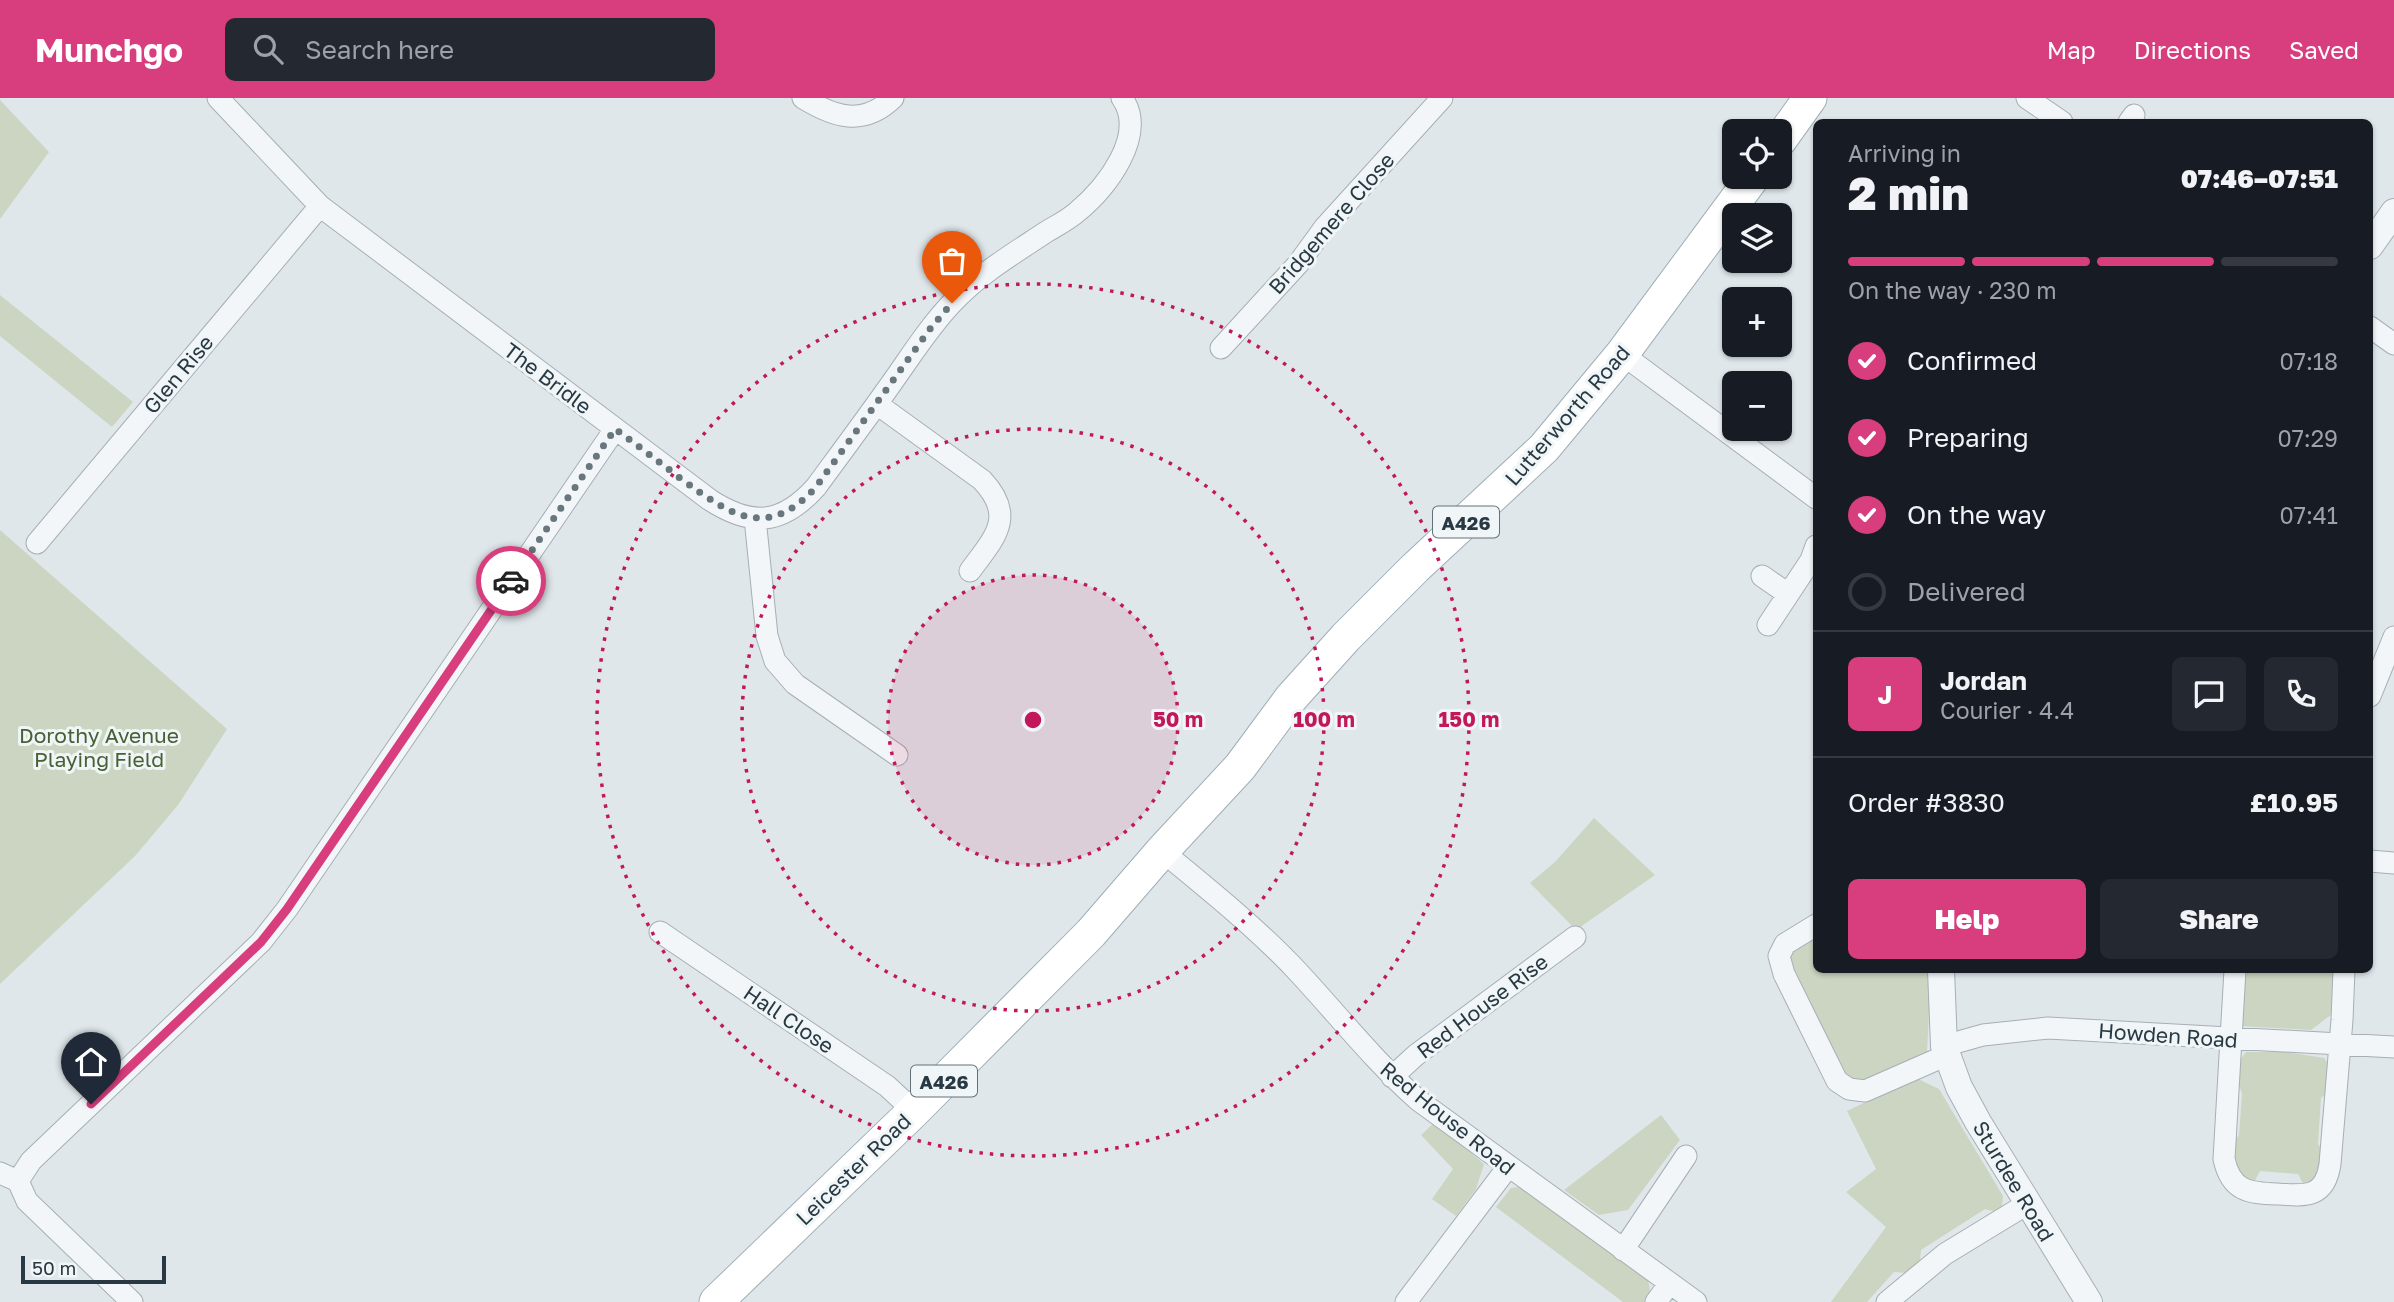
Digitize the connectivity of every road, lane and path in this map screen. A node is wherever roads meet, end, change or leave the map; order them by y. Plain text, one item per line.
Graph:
1 (218, 98) edge
2 (803, 98) edge
3 (893, 98) edge
4 (1122, 98) edge
5 (1442, 98) edge
6 (2027, 98) edge
7 (1803, 101) edge
8 (2058, 119) edge
9 (1792, 120) edge
10 (1744, 189) edge
11 (320, 206) junction
12 (2394, 212) edge
13 (2373, 242) edge
14 (2373, 329) edge
15 (2394, 344) edge
16 (1221, 348) dead end
17 (1622, 354) junction
18 (877, 404) junction
19 (615, 429) junction
20 (1813, 496) edge
21 (755, 518) junction
22 (37, 543) dead end
23 (1813, 554) edge
24 (970, 571) dead end
25 (1762, 576) dead end
26 (1788, 594) junction
27 (1768, 625) dead end
28 (2394, 637) edge
29 (2373, 687) edge
30 (897, 755) dead end
31 (1162, 851) junction
32 (2373, 861) edge
33 (2394, 863) edge
34 (1813, 927) edge
35 (660, 932) dead end
36 (1575, 937) dead end
37 (1941, 973) edge
38 (2235, 973) edge
39 (2344, 973) edge
40 (2231, 1039) junction
41 (2340, 1045) junction
42 (2394, 1047) edge
43 (1946, 1051) junction
44 (1392, 1077) junction
45 (914, 1111) junction
46 (1686, 1156) dead end
47 (1508, 1167) junction
48 (9, 1177) edge
49 (2027, 1204) junction
50 (1623, 1250) junction
51 (1670, 1283) junction
52 (132, 1302) edge
53 (716, 1302) edge
54 (1406, 1302) edge
55 (1656, 1302) edge
56 (1696, 1302) edge
57 (1887, 1302) edge
58 (2089, 1302) edge

1 - 11 street, The Bridle
2 - 3 street
4 - 18 street, The Bridle
5 - 16 street, Bridgemere Close
6 - 8 street
7 - 9 main road
10 - 17 main road, Lutterworth Road / A426
11 - 19 street, The Bridle
11 - 22 street, Glen Rise
12 - 13 street
14 - 15 street
17 - 20 street
17 - 31 main road, Lutterworth Road / A426
18 - 21 street, The Bridle
18 - 24 street
19 - 21 street, The Bridle
19 - 48 street
21 - 30 street
23 - 26 street
25 - 26 street
26 - 27 street
28 - 29 street
31 - 44 street, Red House Road
31 - 45 main road, Leicester Road / A426
32 - 33 street
34 - 43 street
35 - 45 street, Hall Close
36 - 44 street, Red House Rise
37 - 43 street, Sturdee Road
38 - 40 street
39 - 41 street
40 - 41 street, Howden Road
40 - 41 street
40 - 43 street, Howden Road
41 - 42 street, Howden Road
43 - 49 street, Sturdee Road
44 - 47 street, Red House Road
45 - 53 main road, Leicester Road / A426
46 - 50 street
47 - 50 street, Red House Road
47 - 54 street
48 - 52 street
49 - 57 street
49 - 58 street, Sturdee Road
50 - 51 street, Red House Road
51 - 55 street
51 - 56 street, Red House Road

